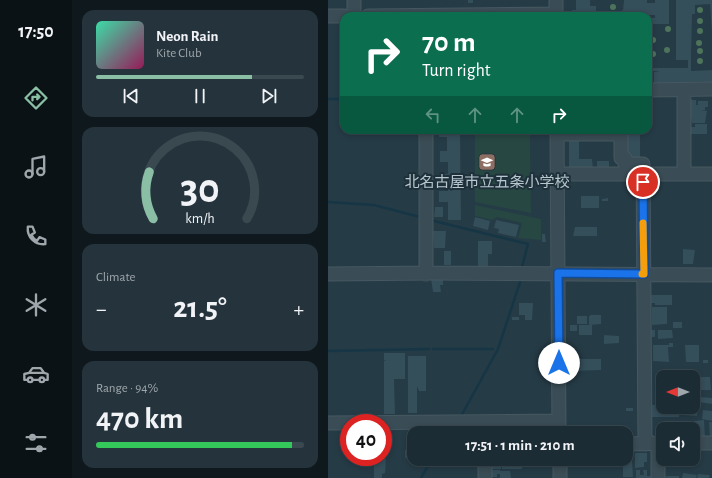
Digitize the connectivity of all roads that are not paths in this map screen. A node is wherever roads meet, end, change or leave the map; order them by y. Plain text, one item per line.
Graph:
1 (354, 0) edge
2 (556, 0) edge
3 (354, 12) edge
4 (556, 12) edge
5 (328, 16) edge
6 (340, 16) edge
7 (712, 89) edge
8 (652, 90) edge
9 (684, 99) dead end
10 (426, 134) edge
11 (557, 134) edge
12 (621, 134) edge
13 (557, 174) junction
14 (643, 174) junction
15 (684, 174) junction
16 (712, 174) edge
17 (558, 273) junction
18 (328, 274) edge
19 (426, 274) junction
20 (644, 274) junction
21 (712, 275) edge
22 (328, 423) edge
23 (446, 426) edge
24 (559, 426) edge
25 (700, 443) edge
26 (712, 443) edge
27 (633, 444) edge
28 (645, 444) junction
29 (656, 444) edge
30 (485, 466) edge
31 (560, 466) edge
32 (659, 466) edge
33 (485, 478) edge
34 (560, 478) edge
35 (658, 478) edge

1 - 3 street
2 - 4 street
5 - 6 street
7 - 8 street
9 - 15 street
10 - 19 street
11 - 13 street
12 - 14 street
13 - 14 street
13 - 17 street
14 - 15 street
14 - 20 street
15 - 16 street
17 - 19 street
17 - 20 street
17 - 24 street
18 - 19 street
20 - 21 street
20 - 28 street
22 - 23 street
25 - 26 street
27 - 28 street
28 - 29 street
30 - 33 street
31 - 34 street
32 - 35 street

